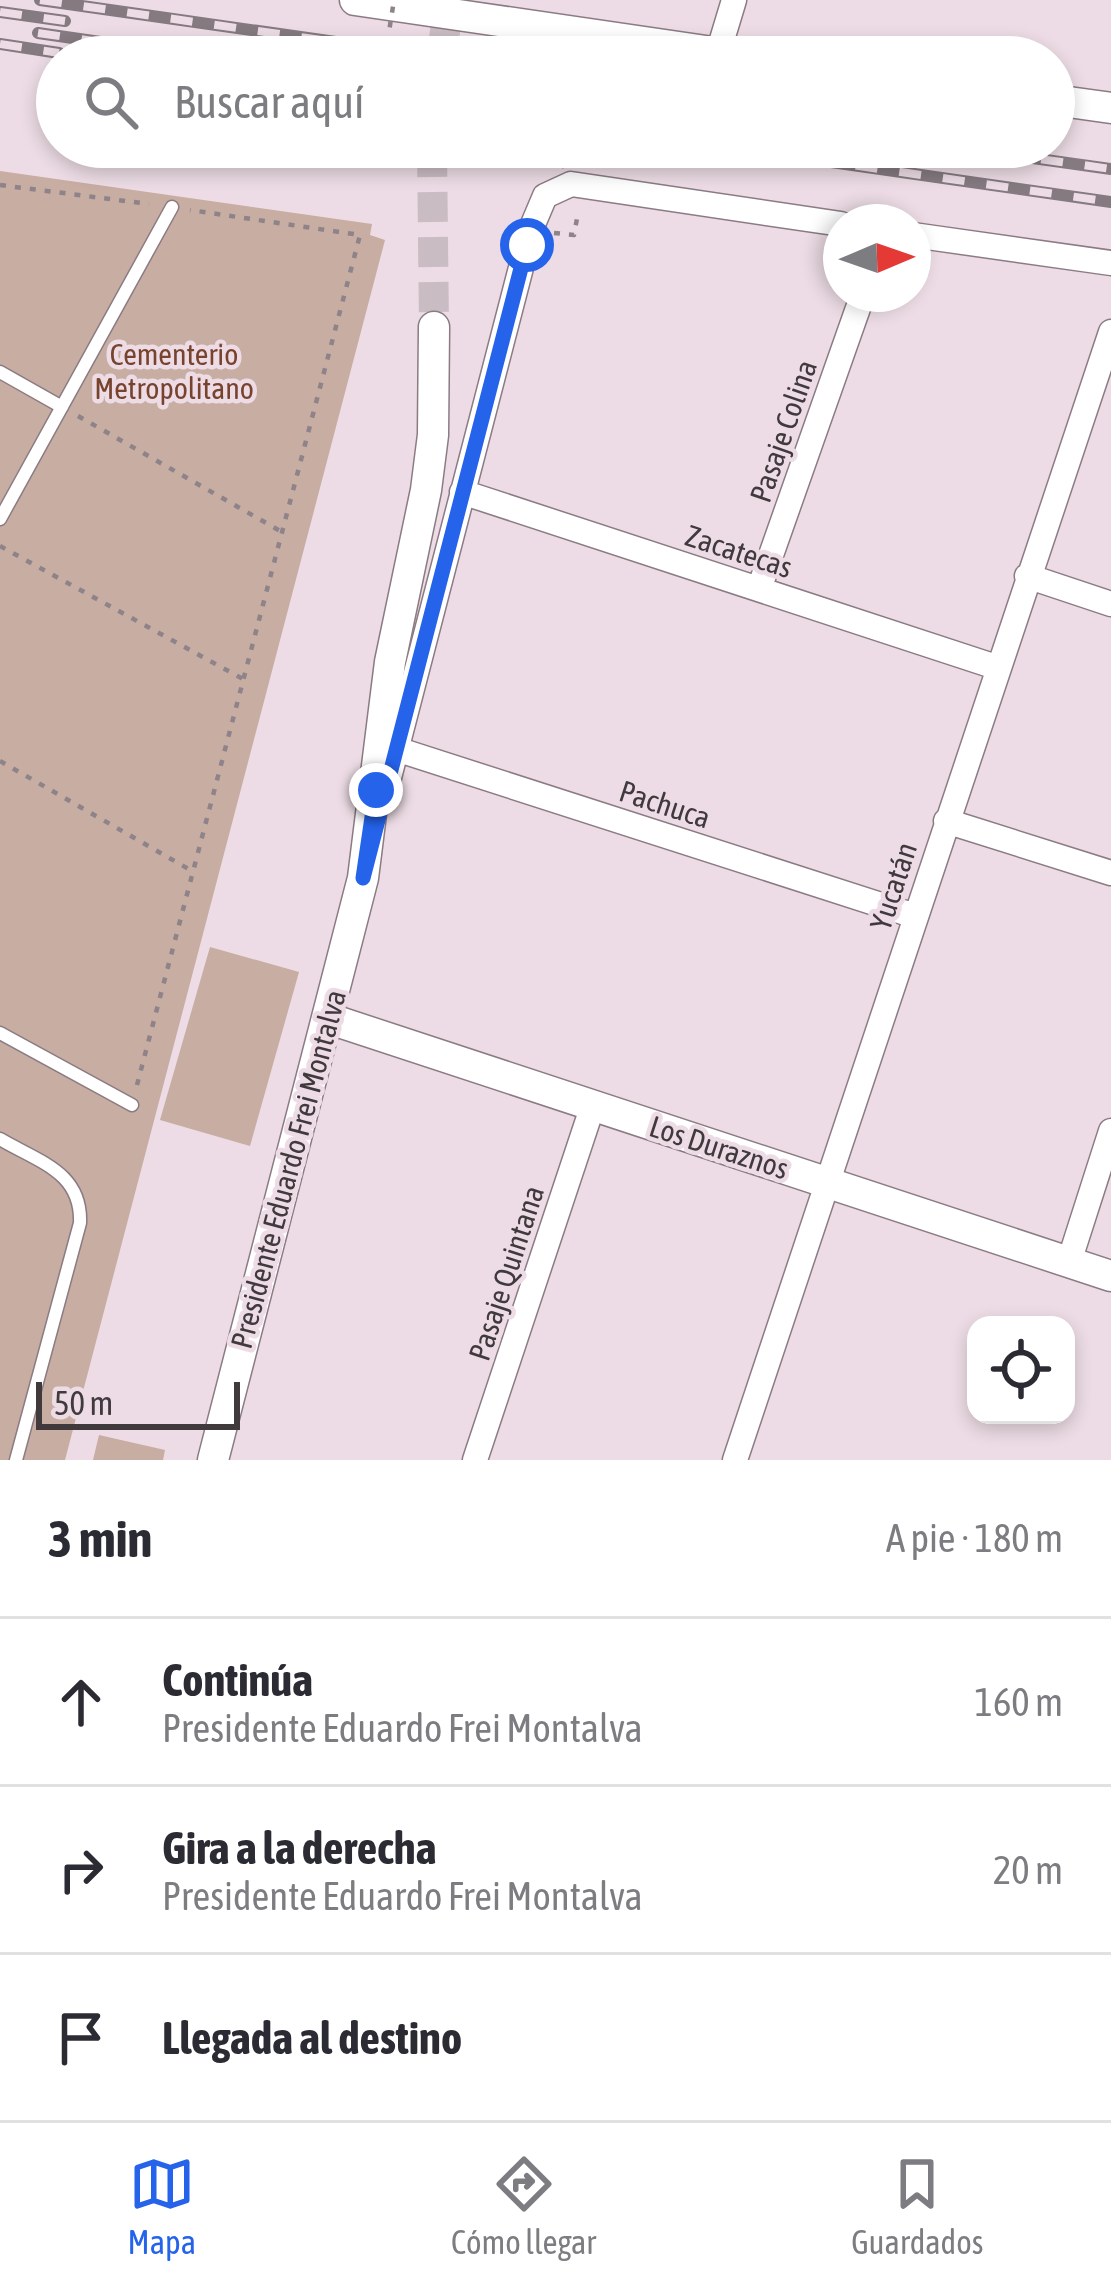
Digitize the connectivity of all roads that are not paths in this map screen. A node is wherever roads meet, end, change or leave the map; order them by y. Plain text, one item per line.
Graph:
1 (355, 0) edge
2 (734, 0) edge
3 (476, 8) edge
4 (629, 36) edge
5 (733, 36) edge
6 (1075, 103) edge
7 (1111, 108) edge
8 (172, 207) road end
9 (823, 221) edge
10 (931, 237) edge
11 (1111, 262) edge
12 (857, 312) edge
13 (434, 328) tunnel mouth
14 (1111, 332) edge
15 (0, 372) edge
16 (62, 407) junction
17 (462, 492) junction
18 (0, 519) edge
19 (1028, 576) junction
20 (759, 589) junction
21 (1111, 604) edge
22 (997, 667) junction
23 (396, 749) junction
24 (946, 821) junction
25 (1111, 874) edge
26 (363, 878) junction
27 (915, 916) junction
28 (327, 1018) junction
29 (0, 1033) edge
30 (592, 1105) junction
31 (132, 1106) road end
32 (1111, 1131) edge
33 (0, 1138) edge
34 (827, 1182) junction
35 (1069, 1262) junction
36 (1111, 1276) edge
37 (16, 1460) edge
38 (213, 1460) edge
39 (476, 1460) edge
40 (735, 1460) edge

1 - 3 street
2 - 5 street
3 - 4 street
6 - 7 street
8 - 16 lane
9 - 17 street, Presidente Eduardo Frei Montalva
10 - 11 street
12 - 20 street, Pasaje Colina
13 - 26 street, Presidente Eduardo Frei Montalva
14 - 19 street, Yucatán
15 - 16 lane
16 - 18 lane
17 - 20 street, Zacatecas
17 - 23 street, Presidente Eduardo Frei Montalva
19 - 21 street
19 - 22 street, Yucatán
20 - 22 street, Zacatecas
22 - 24 street, Yucatán
23 - 26 street, Presidente Eduardo Frei Montalva
23 - 27 street, Pachuca
24 - 25 street
24 - 27 street, Yucatán
26 - 28 street, Presidente Eduardo Frei Montalva
27 - 34 street, Yucatán
28 - 30 street, Los Duraznos
28 - 38 street, Presidente Eduardo Frei Montalva
29 - 31 lane
30 - 34 street, Los Duraznos
30 - 39 street, Pasaje Quintana
32 - 35 street
33 - 37 lane
34 - 35 street, Los Duraznos
34 - 40 street, Yucatán
35 - 36 street, Los Duraznos

